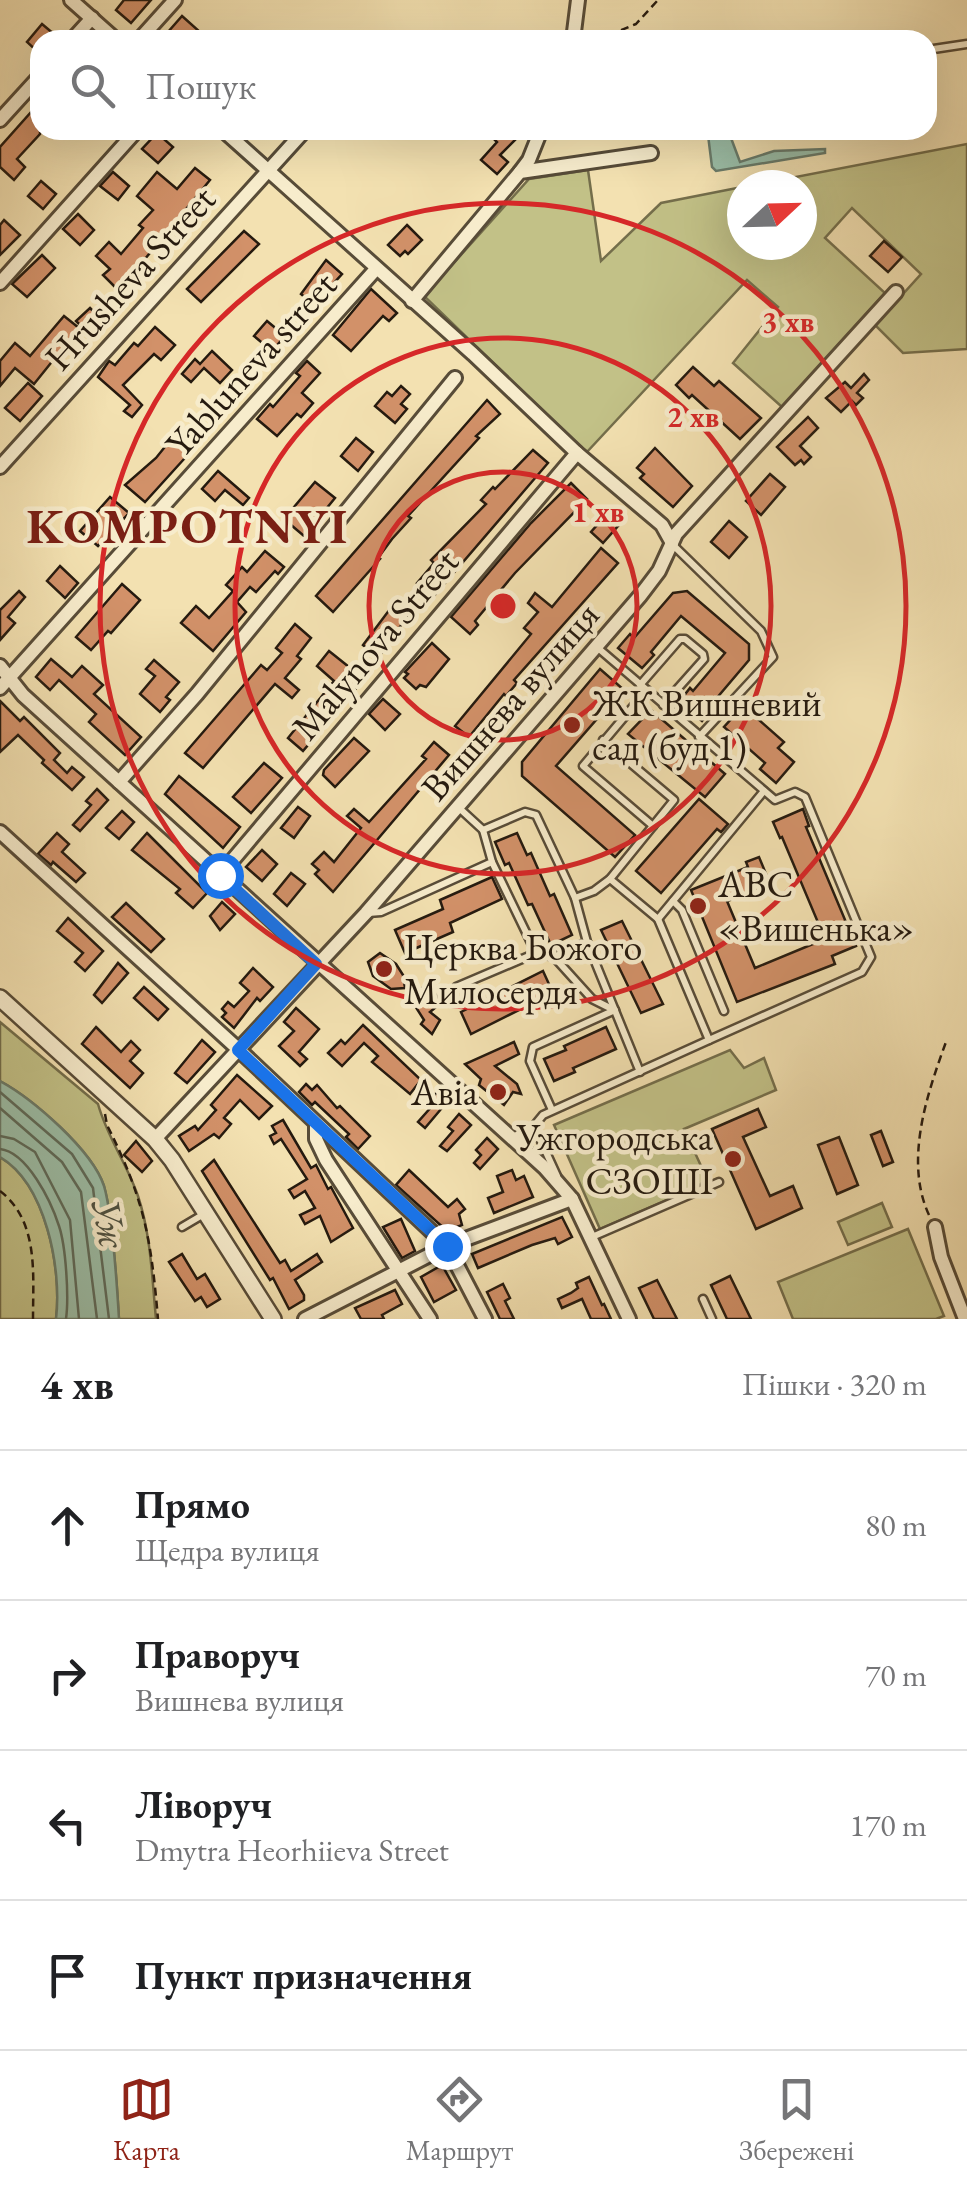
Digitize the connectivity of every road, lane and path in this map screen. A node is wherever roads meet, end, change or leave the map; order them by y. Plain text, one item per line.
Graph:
1 (71, 0) edge
2 (175, 0) edge
3 (578, 0) edge
4 (658, 0) edge
5 (92, 18) junction
6 (81, 30) edge
7 (105, 30) edge
8 (149, 30) edge
9 (574, 30) edge
10 (621, 30) edge
11 (967, 44) edge
12 (937, 48) edge
13 (30, 87) edge
14 (0, 120) edge
15 (128, 140) edge
16 (233, 140) edge
17 (296, 140) edge
18 (537, 140) edge
19 (651, 153) dead end
20 (267, 170) junction
21 (520, 172) junction
22 (376, 270) junction
23 (0, 283) edge
24 (896, 292) dead end
25 (412, 301) junction
26 (455, 378) dead end
27 (577, 452) junction
28 (0, 467) edge
29 (672, 543) junction
30 (597, 646) junction
31 (0, 666) edge
32 (5, 683) edge
33 (643, 688) junction
34 (663, 705) junction
35 (699, 737) junction
36 (603, 740) junction
37 (119, 782) junction
38 (764, 791) junction
39 (458, 807) junction
40 (653, 826) junction
41 (483, 830) junction
42 (0, 832) edge
43 (492, 862) junction
44 (220, 875) junction
45 (610, 878) junction
46 (576, 898) junction
47 (674, 901) junction
48 (366, 913) junction
49 (658, 919) junction
50 (587, 942) junction
51 (536, 952) junction
52 (554, 957) junction
53 (316, 964) junction
54 (456, 987) dead end
55 (0, 998) edge
56 (615, 1010) junction
57 (724, 1012) dead end
58 (709, 1040) junction
59 (946, 1042) dead end
60 (238, 1050) junction
61 (640, 1072) junction
62 (116, 1102) junction
63 (552, 1110) junction
64 (316, 1124) junction
65 (534, 1126) junction
66 (512, 1138) junction
67 (155, 1139) junction
68 (558, 1182) junction
69 (719, 1182) dead end
70 (0, 1191) edge
71 (572, 1200) junction
72 (205, 1213) junction
73 (182, 1227) dead end
74 (935, 1228) joint
75 (589, 1239) junction
76 (447, 1246) junction
77 (398, 1272) junction
78 (703, 1298) dead end
79 (710, 1318) edge
80 (33, 1319) edge
81 (158, 1319) edge
82 (273, 1319) edge
83 (305, 1319) edge
84 (430, 1319) edge
85 (485, 1319) edge
86 (629, 1319) edge
87 (965, 1319) edge

1 - 5 street
2 - 8 street
3 - 9 street
4 - 10 path
5 - 6 street
5 - 7 street
11 - 12 lane
13 - 14 street
15 - 23 street
16 - 20 street
17 - 20 street, Hrusheva Street
18 - 21 street
19 - 21 street
20 - 22 street
20 - 28 street, Hrusheva Street
21 - 25 street
22 - 25 street
22 - 32 street, Yabluneva street
24 - 29 street, Вишнева вулиця
25 - 27 street
26 - 37 street
27 - 29 street
27 - 44 street, Malynova Street
29 - 30 street, Вишнева вулиця
29 - 35 lane
30 - 33 lane
30 - 39 street, Вишнева вулиця
31 - 32 street
32 - 37 street
33 - 34 lane
33 - 34 lane
33 - 36 lane
34 - 35 lane
35 - 38 lane
36 - 40 lane
36 - 40 lane
37 - 44 street
38 - 47 lane
38 - 58 lane
39 - 41 lane
39 - 48 street, Вишнева вулиця
40 - 45 lane
41 - 43 lane
41 - 46 lane
42 - 60 street
43 - 48 lane
43 - 51 lane
44 - 53 street
45 - 46 lane
45 - 49 lane
46 - 50 lane
47 - 49 lane
47 - 57 lane
48 - 53 street, Вишнева вулиця
49 - 58 lane
50 - 52 lane
50 - 56 lane
51 - 52 lane
51 - 54 lane
52 - 56 lane
53 - 60 street, Вишнева вулиця
53 - 66 street
55 - 62 street
56 - 61 lane
56 - 63 lane
58 - 61 lane
59 - 74 path
60 - 64 street
60 - 67 street, Вишнева вулиця
61 - 63 lane
62 - 67 street
62 - 81 path
63 - 65 lane
64 - 76 street
64 - 77 street
65 - 66 lane
65 - 68 lane
66 - 68 street
67 - 72 street
68 - 71 street
69 - 75 lane
70 - 80 path
71 - 75 street
71 - 76 street
72 - 73 lane
72 - 82 street
74 - 87 street
75 - 86 street
76 - 77 street
76 - 85 street
77 - 83 street
77 - 84 street
78 - 79 lane

